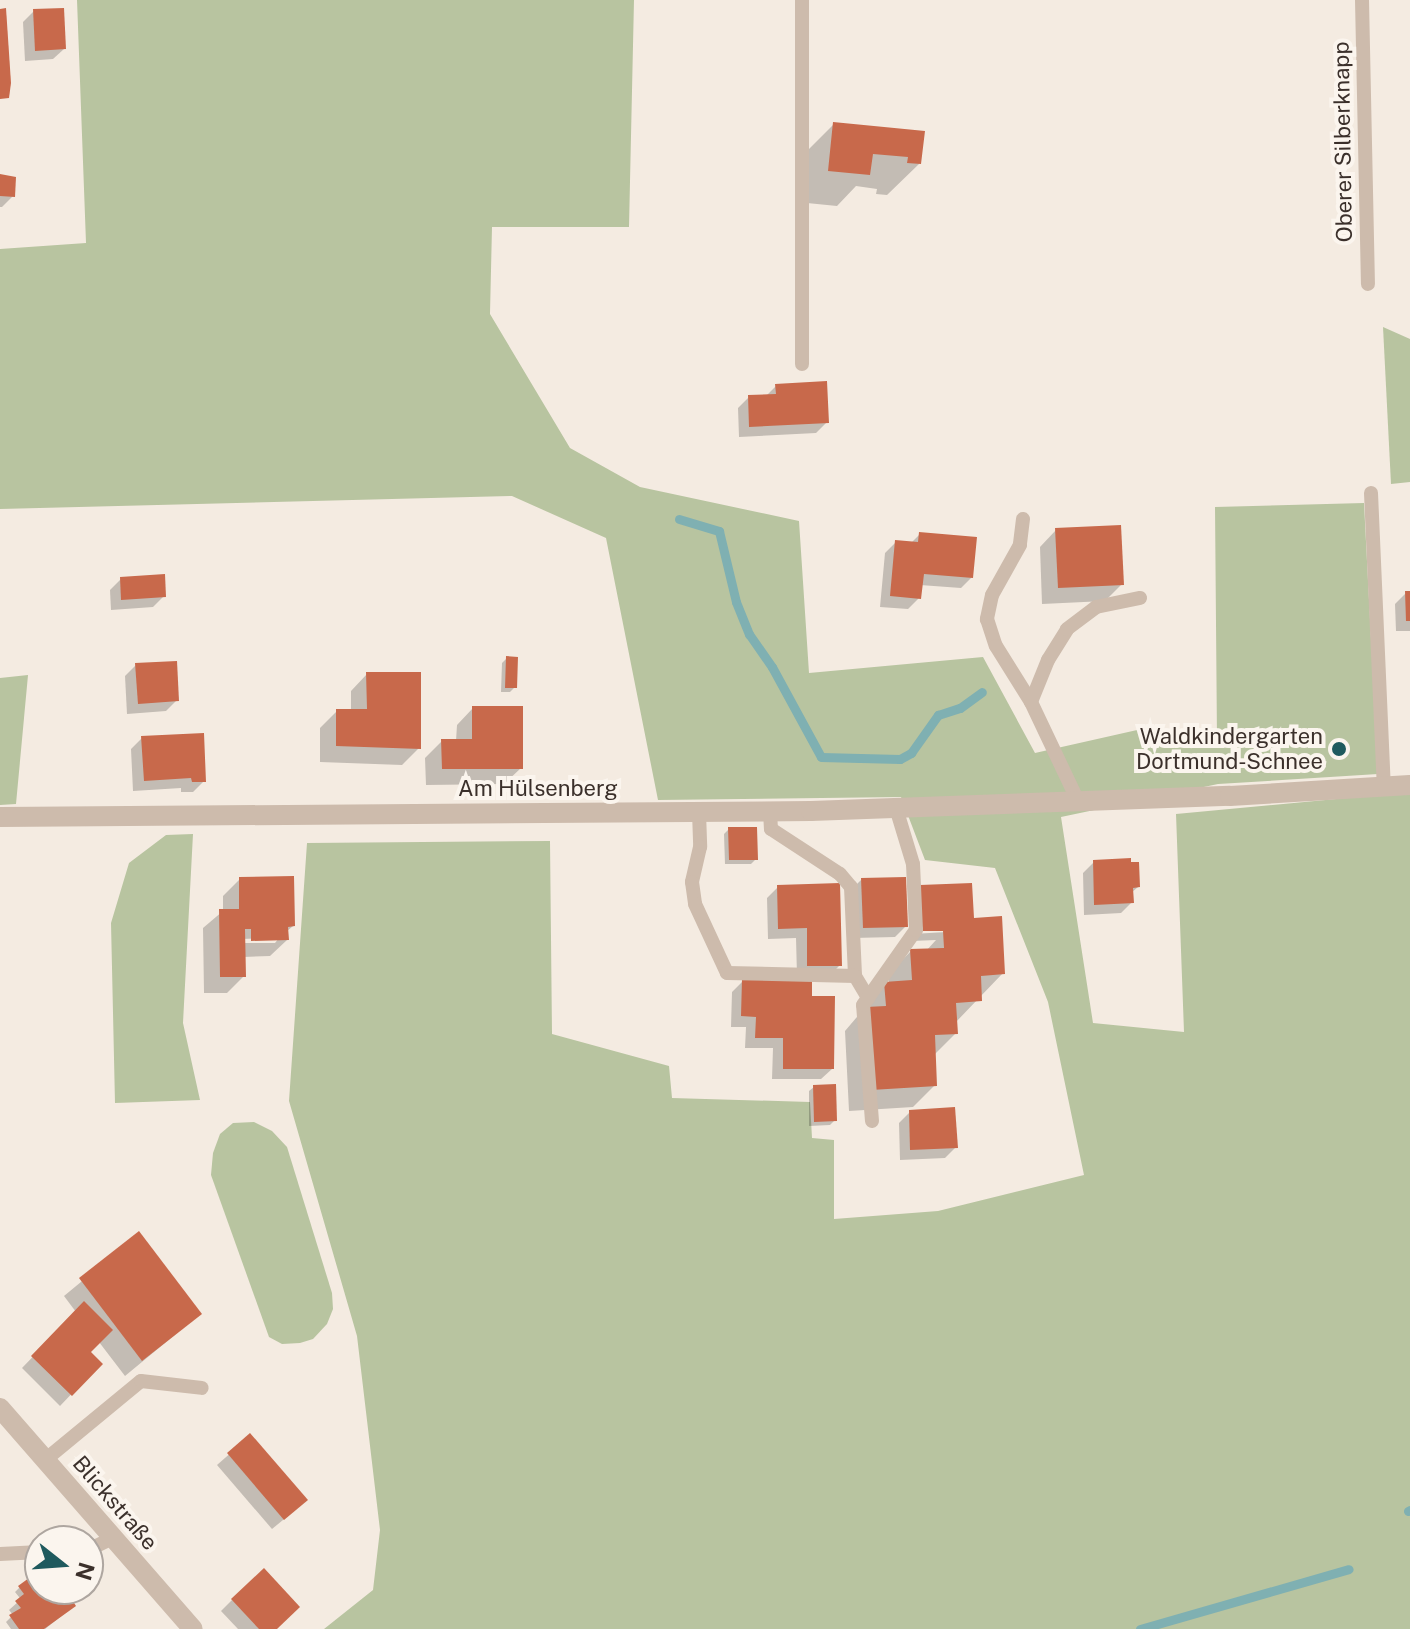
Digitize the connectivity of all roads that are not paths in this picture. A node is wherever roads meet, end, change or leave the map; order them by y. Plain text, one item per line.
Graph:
1 (802, 0) edge
2 (1362, 0) edge
3 (1368, 284) dead end
4 (802, 364) dead end
5 (1371, 493) dead end
6 (1023, 519) dead end
7 (1140, 598) dead end
8 (1031, 702) junction
9 (1410, 785) edge
10 (1384, 786) junction
11 (1077, 799) junction
12 (896, 808) junction
13 (770, 811) junction
14 (699, 812) junction
15 (0, 817) edge
16 (855, 976) junction
17 (868, 998) junction
18 (872, 1121) dead end
19 (202, 1388) dead end
20 (0, 1408) edge
21 (45, 1460) junction
22 (113, 1538) junction
23 (104, 1542) edge
24 (24, 1553) edge
25 (0, 1554) edge
26 (193, 1629) edge

1 - 4 lane
2 - 3 lane, Oberer Silberknapp
5 - 10 lane
6 - 8 lane
7 - 8 lane
8 - 11 lane
9 - 10 street, Am Hülsenberg
10 - 11 street, Am Hülsenberg
11 - 12 street, Am Hülsenberg
12 - 13 street, Am Hülsenberg
12 - 17 lane
13 - 14 street, Am Hülsenberg
13 - 16 lane
14 - 15 street, Am Hülsenberg
14 - 16 lane
16 - 17 lane
17 - 18 lane
19 - 21 lane
20 - 21 street, Blickstraße
21 - 22 street, Blickstraße
22 - 23 lane
22 - 26 street, Blickstraße
24 - 25 lane

